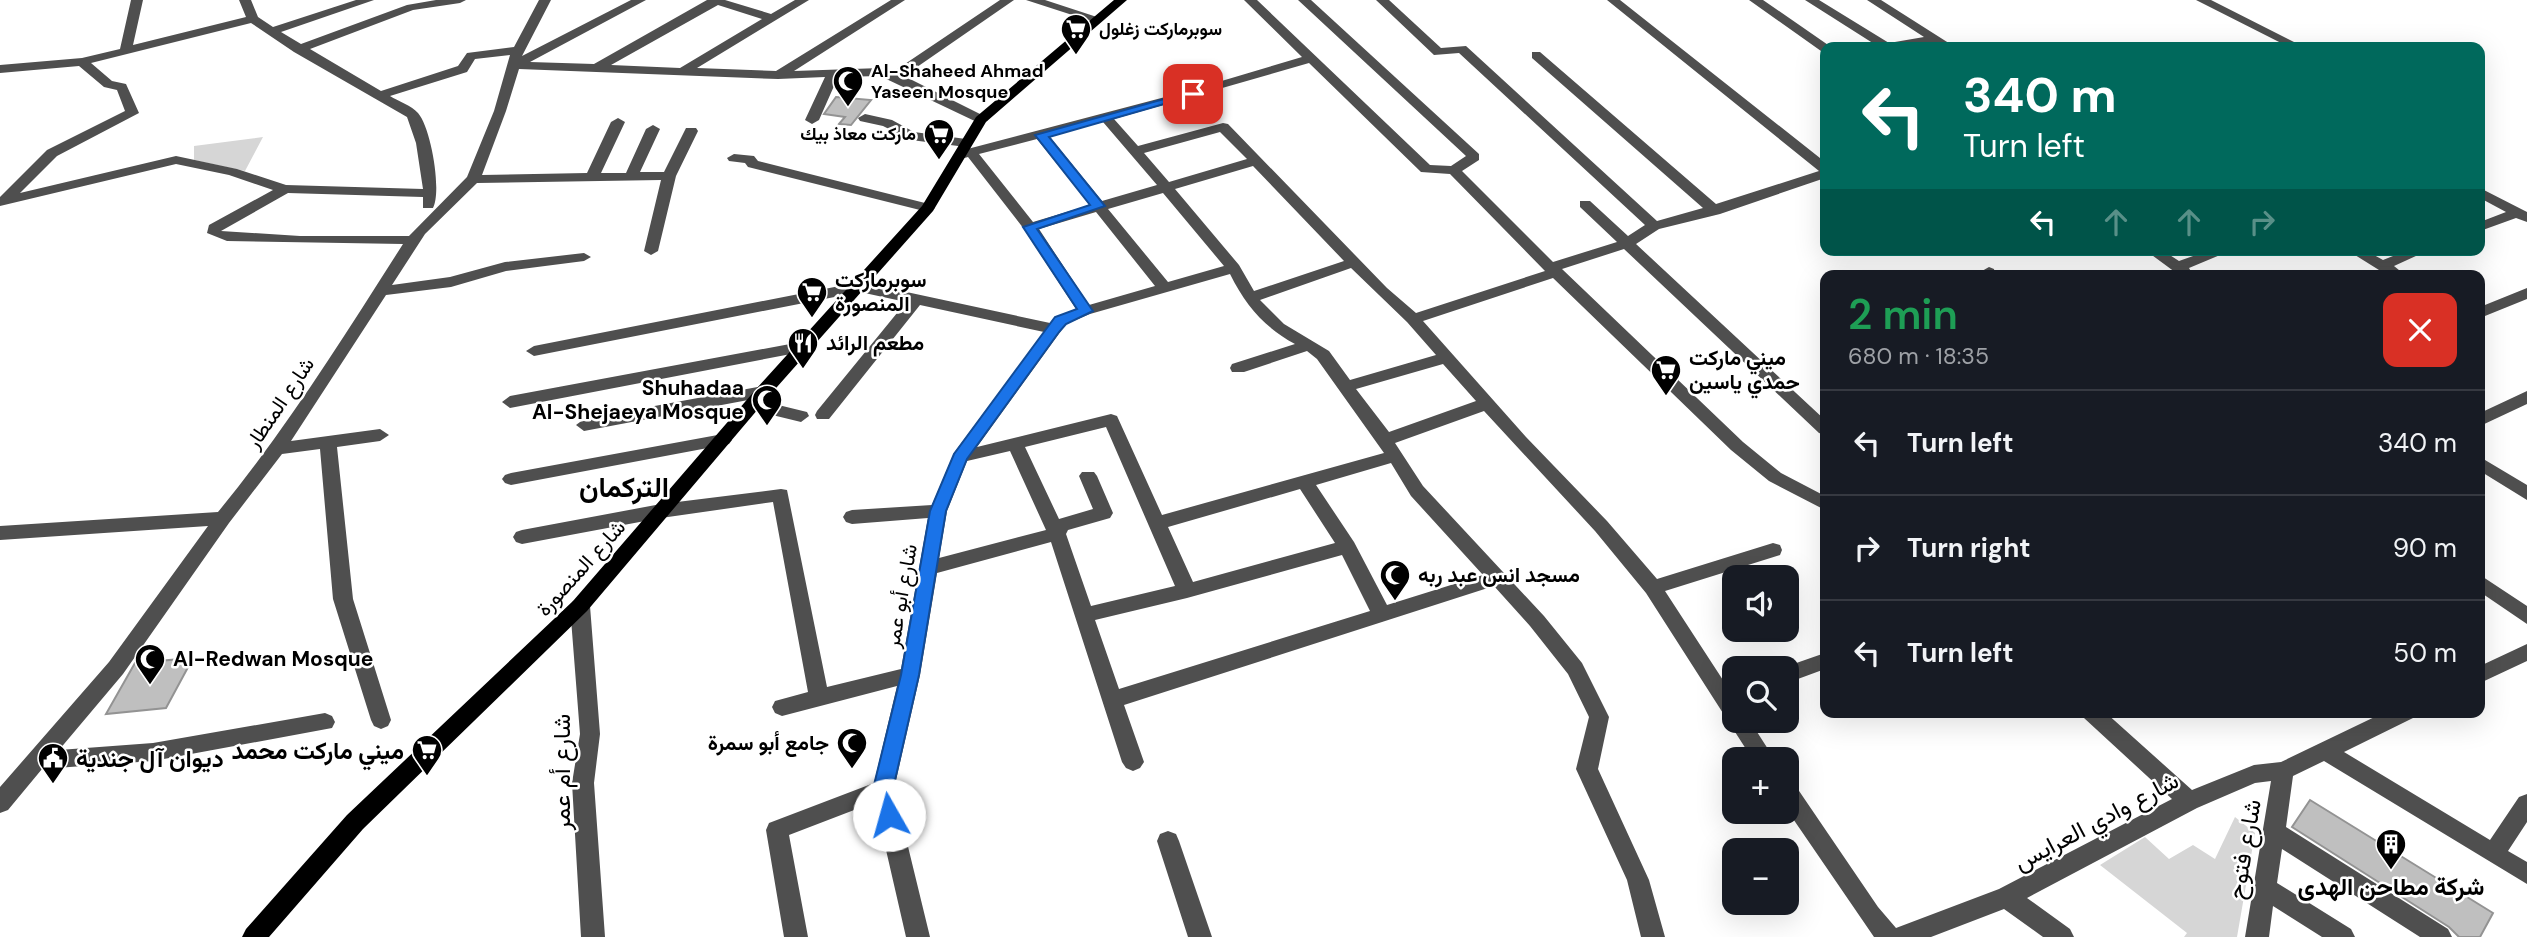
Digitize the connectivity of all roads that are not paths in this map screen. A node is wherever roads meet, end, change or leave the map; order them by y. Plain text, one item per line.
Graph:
1 (137, 0) edge
2 (245, 0) edge
3 (368, 0) edge
4 (460, 0) edge
5 (545, 0) edge
6 (640, 0) edge
7 (803, 0) edge
8 (899, 0) edge
9 (1008, 0) edge
10 (1032, 0) edge
11 (1121, 0) edge
12 (1250, 0) edge
13 (1304, 0) edge
14 (1382, 0) edge
15 (1613, 0) edge
16 (1755, 0) edge
17 (1811, 0) edge
18 (1873, 0) edge
19 (2202, 0) edge
20 (715, 1) edge
21 (771, 18) junction
22 (253, 19) junction
23 (1097, 19) junction
24 (271, 32) junction
25 (1935, 38) junction
26 (1879, 42) edge
27 (1914, 42) edge
28 (1941, 42) edge
29 (2288, 42) edge
30 (1820, 45) edge
31 (298, 49) junction
32 (126, 51) junction
33 (1536, 55) dead end
34 (517, 57) junction
35 (1309, 59) junction
36 (82, 62) junction
37 (598, 67) junction
38 (0, 69) edge
39 (683, 71) junction
40 (833, 74) junction
41 (778, 75) junction
42 (896, 76) junction
43 (380, 95) junction
44 (1106, 117) junction
45 (864, 118) dead end
46 (812, 120) dead end
47 (981, 120) junction
48 (618, 122) dead end
49 (653, 129) dead end
50 (691, 131) dead end
51 (1041, 135) junction
52 (966, 150) junction
53 (1135, 151) junction
54 (734, 158) dead end
55 (1255, 160) junction
56 (1820, 167) edge
57 (1454, 170) junction
58 (1820, 173) edge
59 (631, 176) junction
60 (669, 176) junction
61 (592, 177) junction
62 (472, 179) junction
63 (1164, 188) junction
64 (285, 189) junction
65 (431, 193) junction
66 (2485, 195) edge
67 (2, 202) edge
68 (1585, 204) dead end
69 (1098, 206) junction
70 (928, 208) junction
71 (1715, 211) junction
72 (2522, 215) edge
73 (1654, 226) junction
74 (2485, 226) edge
75 (1030, 227) junction
76 (416, 236) junction
77 (1628, 243) junction
78 (651, 251) dead end
79 (2160, 256) edge
80 (2213, 256) edge
81 (2364, 256) edge
82 (2407, 256) edge
83 (584, 257) dead end
84 (1355, 262) junction
85 (2382, 266) junction
86 (1234, 268) junction
87 (1554, 270) junction
88 (2179, 270) edge
89 (2186, 270) edge
90 (2389, 270) edge
91 (860, 287) junction
92 (1165, 288) junction
93 (380, 291) junction
94 (2527, 293) edge
95 (1250, 298) junction
96 (917, 299) junction
97 (1086, 311) junction
98 (2485, 311) edge
99 (1413, 319) junction
100 (1054, 329) junction
101 (1309, 345) junction
102 (806, 346) junction
103 (534, 351) dead end
104 (1447, 357) junction
105 (1238, 368) dead end
106 (1347, 386) junction
107 (2527, 397) edge
108 (758, 398) junction
109 (510, 402) dead end
110 (1488, 403) junction
111 (823, 415) dead end
112 (801, 416) dead end
113 (2485, 418) edge
114 (1820, 424) edge
115 (584, 425) dead end
116 (380, 435) dead end
117 (723, 440) junction
118 (1385, 440) junction
119 (328, 444) junction
120 (1016, 445) junction
121 (276, 449) junction
122 (1395, 456) junction
123 (960, 457) junction
124 (2485, 466) edge
125 (1088, 476) dead end
126 (511, 479) dead end
127 (1305, 482) junction
128 (2527, 494) edge
129 (1820, 501) edge
130 (661, 511) junction
131 (938, 511) junction
132 (852, 517) dead end
133 (223, 518) junction
134 (1158, 523) junction
135 (0, 533) edge
136 (1056, 534) junction
137 (523, 537) dead end
138 (1347, 547) junction
139 (1773, 550) dead end
140 (929, 568) junction
141 (1497, 578) junction
142 (2485, 586) edge
143 (1653, 588) junction
144 (1187, 591) junction
145 (580, 606) junction
146 (1083, 615) junction
147 (1382, 615) junction
148 (2527, 616) edge
149 (2527, 652) edge
150 (1820, 663) edge
151 (1799, 671) edge
152 (2485, 673) edge
153 (910, 675) junction
154 (1722, 690) edge
155 (819, 697) junction
156 (1112, 700) junction
157 (782, 706) dead end
158 (2098, 718) edge
159 (2394, 718) edge
160 (381, 720) dead end
161 (325, 722) dead end
162 (2321, 755) junction
163 (39, 760) junction
164 (1133, 762) dead end
165 (2283, 771) junction
166 (883, 789) junction
167 (2189, 800) junction
168 (0, 803) edge
169 (2527, 804) edge
170 (1799, 810) edge
171 (2276, 832) junction
172 (1168, 841) dead end
173 (2494, 853) junction
174 (2527, 874) edge
175 (2263, 887) junction
176 (2007, 897) junction
177 (254, 937) edge
178 (593, 937) edge
179 (796, 937) edge
180 (918, 937) edge
181 (1200, 937) edge
182 (1653, 937) edge
183 (1889, 937) edge
184 (1902, 937) edge
185 (2062, 937) edge
186 (2257, 937) edge
187 (2343, 937) edge
188 (2440, 937) edge

1 - 32 street
2 - 22 street
3 - 24 street
4 - 31 street
5 - 34 street, شارع المنطار
6 - 34 street
7 - 21 street
8 - 41 street
9 - 42 street
10 - 23 street
11 - 23 main road, شارع المنصورة
12 - 35 street
13 - 57 street
14 - 73 street
15 - 56 street
16 - 30 street
17 - 26 street
18 - 25 street
19 - 29 street
20 - 21 street
20 - 37 street
21 - 39 street
22 - 24 street
22 - 32 street
23 - 47 main road, شارع المنصورة
24 - 31 street
25 - 27 street
25 - 28 street
31 - 43 street
32 - 36 street
33 - 71 street
34 - 37 street
34 - 43 street
34 - 62 street, شارع المنطار
35 - 44 street
35 - 57 street
36 - 38 street
36 - 67 street
37 - 39 street
39 - 41 street
40 - 41 street
40 - 42 street
40 - 46 street
42 - 47 street
43 - 65 street
44 - 51 street
44 - 53 street
45 - 52 street
47 - 52 main road, شارع المنصورة
48 - 61 street
49 - 59 street
50 - 60 street
51 - 52 street
51 - 69 street
52 - 70 main road, شارع المنصورة
52 - 75 street
53 - 55 street
53 - 63 street
54 - 70 street
55 - 63 street
55 - 84 street
57 - 87 street
58 - 71 street
59 - 60 street
59 - 61 street
60 - 78 street
61 - 62 street
62 - 76 street, شارع المنطار
63 - 69 street
63 - 86 street
64 - 65 street
64 - 67 street
64 - 76 street
65 - 76 street
66 - 72 street
68 - 77 street
69 - 75 street
69 - 92 street
70 - 91 main road, شارع المنصورة
71 - 73 street
72 - 74 street
73 - 77 street
75 - 97 street
76 - 93 street, شارع المنطار
77 - 87 street
77 - 114 street
79 - 88 street
80 - 89 street
81 - 85 street
82 - 85 street
83 - 93 street
84 - 95 street
84 - 99 street
85 - 90 street
86 - 92 street, شارع أبو عمر
86 - 95 street
87 - 99 street
87 - 129 street
91 - 96 street
91 - 102 main road, شارع المنصورة
91 - 103 street
92 - 97 street, شارع أبو عمر
93 - 121 street, شارع المنطار
94 - 98 street
95 - 101 street
96 - 100 street
96 - 111 street
97 - 100 street, شارع أبو عمر
99 - 104 street
100 - 123 street, شارع أبو عمر
101 - 105 street
101 - 106 street
102 - 108 main road, شارع المنصورة
102 - 109 street
104 - 106 street
104 - 110 street
106 - 118 street
107 - 113 street
108 - 112 street
108 - 115 street
108 - 117 main road, شارع المنصورة
110 - 118 street
110 - 143 street
116 - 119 street
117 - 126 street
117 - 130 main road, شارع المنصورة
118 - 122 street
119 - 121 street
119 - 160 street
120 - 123 street
120 - 134 street
120 - 136 street
121 - 133 street, شارع المنطار
122 - 127 street
122 - 141 street
123 - 131 street, شارع أبو عمر
124 - 128 street
125 - 136 street
127 - 134 street
127 - 138 street
130 - 137 street
130 - 145 main road, شارع المنصورة
130 - 155 street
131 - 132 street
131 - 140 street, شارع أبو عمر
133 - 135 street
133 - 163 street, شارع المنطار
134 - 144 street
136 - 140 street
136 - 146 street
138 - 144 street
138 - 147 street
139 - 143 street
140 - 153 street, شارع أبو عمر
141 - 147 street
141 - 182 street
142 - 148 street
143 - 154 street
144 - 146 street
145 - 177 main road, شارع المنصورة
145 - 178 street, شارع أم عمر
146 - 156 street
147 - 156 street
149 - 152 street
150 - 151 street
153 - 155 street
153 - 166 street, شارع أبو عمر
155 - 157 street
156 - 164 street
158 - 167 street
159 - 162 street
161 - 163 street
162 - 165 street, شارع وادي العرايس
162 - 173 street
163 - 168 street, شارع المنطار
165 - 167 street, شارع وادي العرايس
165 - 171 street, شارع فتوح
166 - 179 street
166 - 180 street, شارع أبو عمر
167 - 176 street, شارع وادي العرايس
169 - 173 street
170 - 183 street
171 - 175 street, شارع فتوح
171 - 188 street
172 - 181 street
173 - 174 street
175 - 186 street, شارع فتوح
175 - 187 street
176 - 184 street, شارع وادي العرايس
176 - 185 street

